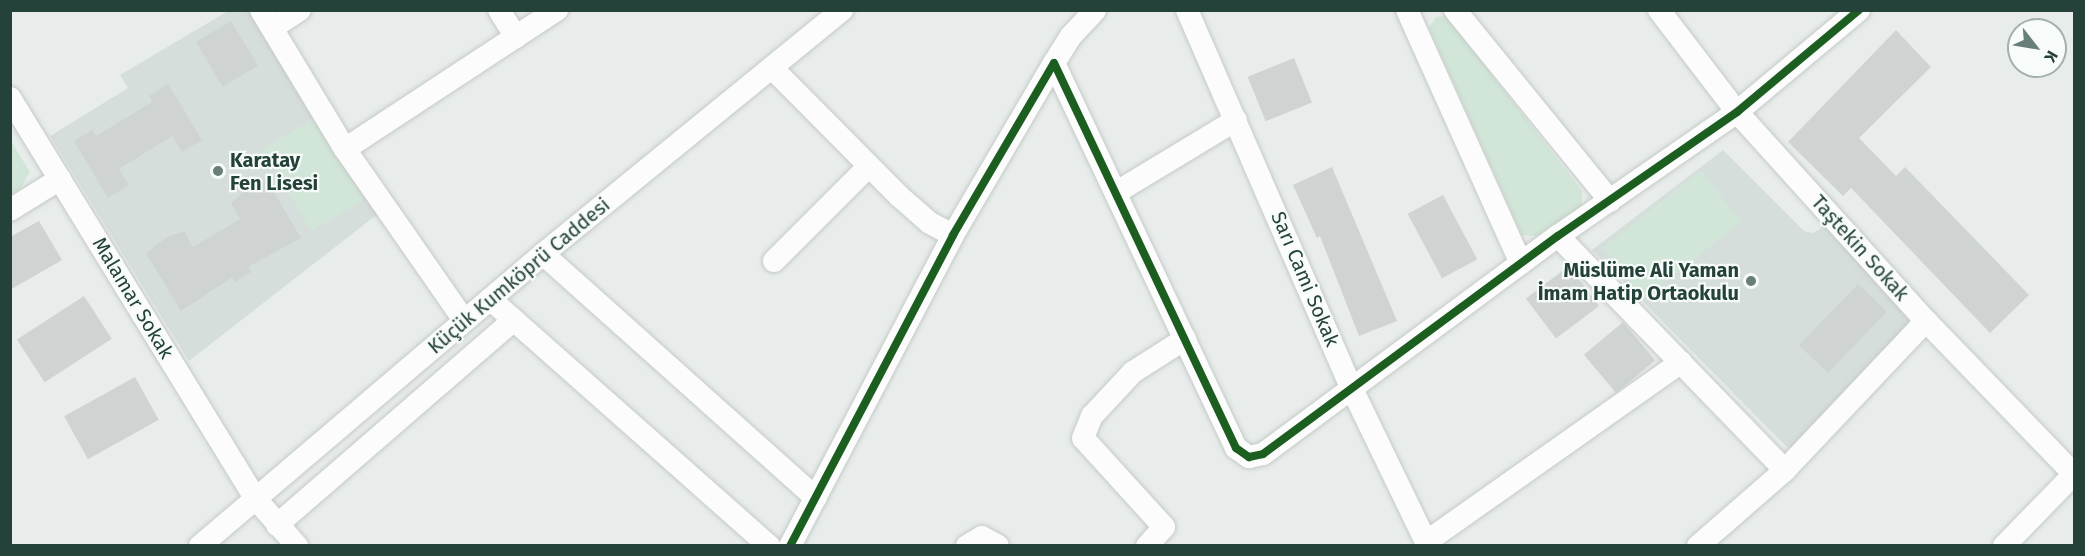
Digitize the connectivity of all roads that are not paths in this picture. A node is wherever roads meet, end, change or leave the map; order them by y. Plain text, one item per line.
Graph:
1 (300, 10) edge
2 (499, 10) edge
3 (557, 10) edge
4 (842, 10) edge
5 (1095, 10) edge
6 (1187, 10) edge
7 (1455, 10) edge
8 (1659, 10) edge
9 (1859, 10) edge
10 (1414, 13) edge
11 (267, 19) edge
12 (516, 37) junction
13 (1054, 63) junction
14 (772, 68) junction
15 (10, 98) edge
16 (1737, 112) junction
17 (1236, 120) junction
18 (345, 149) junction
19 (869, 166) junction
20 (60, 179) junction
21 (1117, 192) junction
22 (1610, 201) junction
23 (10, 210) edge
24 (953, 235) junction
25 (1558, 236) junction
26 (543, 254) junction
27 (774, 261) dead end
28 (1521, 264) junction
29 (490, 299) junction
30 (464, 320) junction
31 (514, 320) junction
32 (1926, 321) junction
33 (1185, 339) junction
34 (1681, 362) junction
35 (1352, 389) junction
36 (1785, 470) junction
37 (2074, 474) edge
38 (255, 498) junction
39 (816, 498) junction
40 (277, 525) junction
41 (1724, 538) edge
42 (1427, 544) edge
43 (200, 546) edge
44 (297, 546) edge
45 (769, 546) edge
46 (790, 546) edge
47 (967, 546) edge
48 (998, 546) edge
49 (1147, 546) edge
50 (1698, 546) edge
51 (2004, 546) edge

1 - 11 street
2 - 12 street
3 - 12 street
4 - 14 street, Küçük Kumköprü Caddesi
5 - 13 street
6 - 17 street, Sarı Cami Sokak
7 - 22 street
8 - 16 street, Taştekin Sokak
9 - 16 street
10 - 28 street
11 - 18 street
12 - 18 street
13 - 21 street
13 - 24 street
14 - 19 street
14 - 26 street, Küçük Kumköprü Caddesi
15 - 20 street, Malamar Sokak
16 - 22 street
16 - 32 street, Taştekin Sokak
17 - 21 street
17 - 35 street, Sarı Cami Sokak
18 - 30 street
19 - 24 street
19 - 27 street
20 - 23 street
20 - 38 street, Malamar Sokak
21 - 33 street
22 - 25 street
24 - 39 street
25 - 28 street
25 - 34 street
26 - 29 street, Küçük Kumköprü Caddesi
26 - 39 street
28 - 35 street
29 - 30 street, Küçük Kumköprü Caddesi
29 - 31 street
30 - 38 street, Küçük Kumköprü Caddesi
31 - 40 street
31 - 45 street
32 - 36 street
32 - 37 street, Taştekin Sokak
33 - 35 street
33 - 49 street
34 - 36 street
34 - 42 street
35 - 42 street, Sarı Cami Sokak
36 - 41 street
37 - 51 street
38 - 40 street, Malamar Sokak
38 - 43 street, Küçük Kumköprü Caddesi
39 - 46 street
40 - 44 street, Malamar Sokak
41 - 50 street
47 - 48 street

